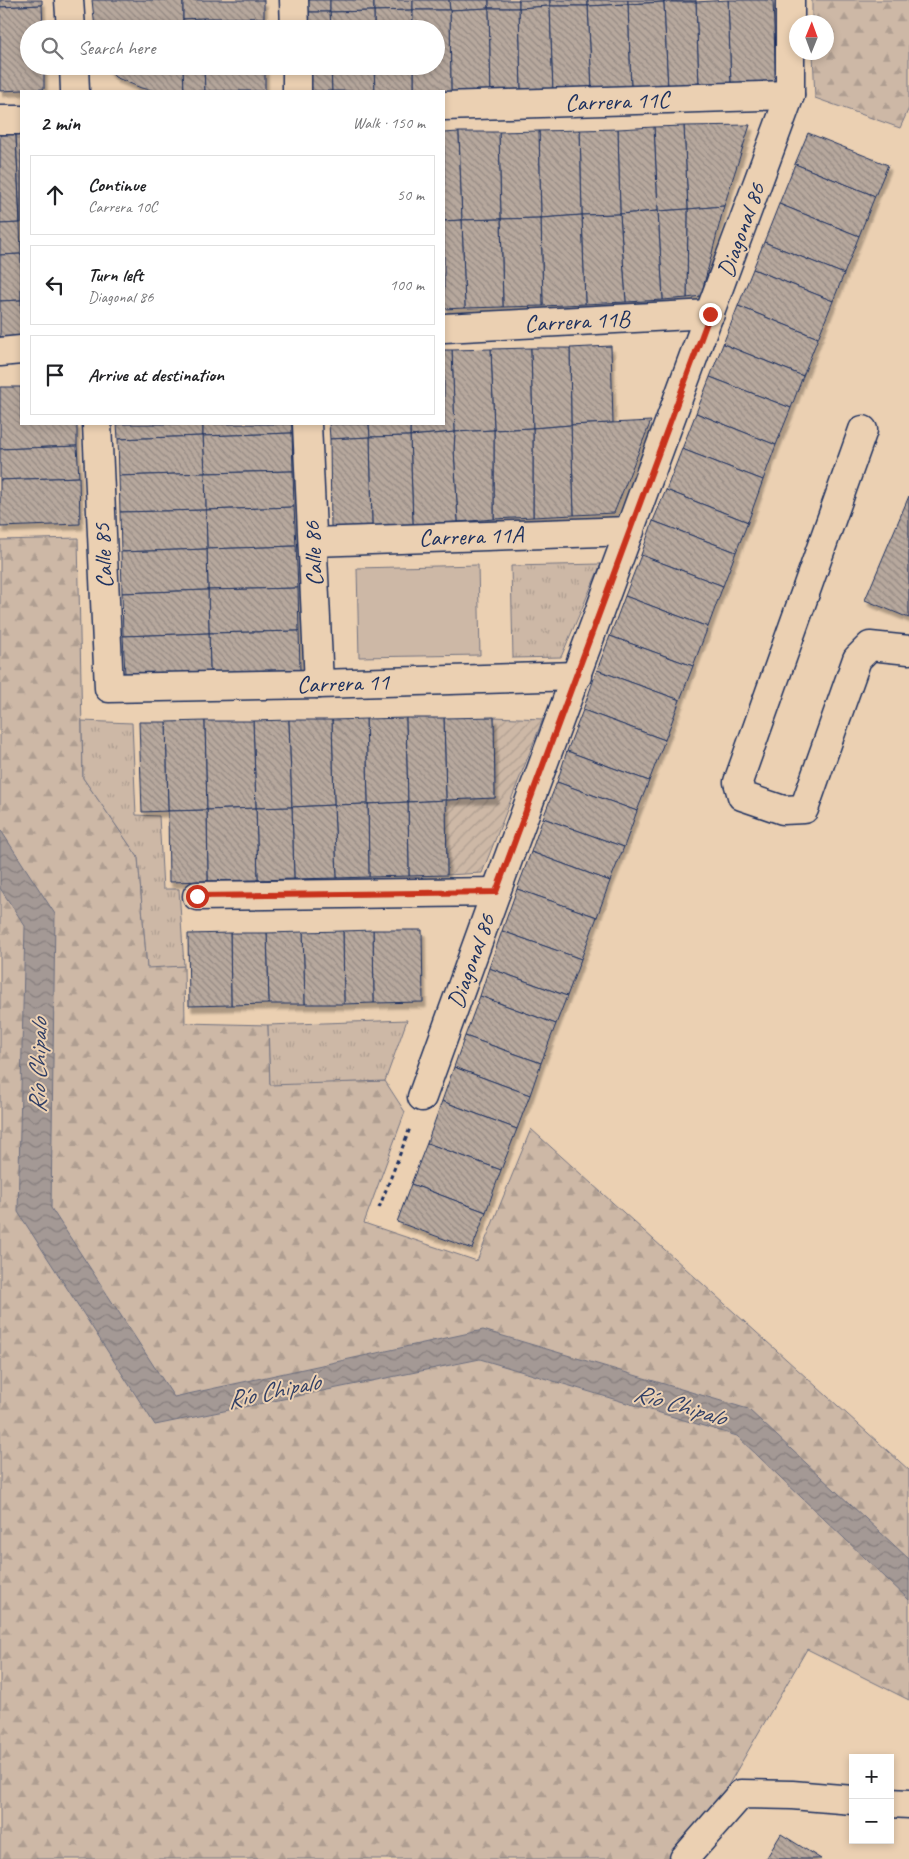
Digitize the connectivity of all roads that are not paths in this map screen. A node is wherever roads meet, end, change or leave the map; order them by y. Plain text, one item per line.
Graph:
1 (69, 0) edge
2 (294, 0) edge
3 (790, 0) edge
4 (70, 20) edge
5 (295, 20) edge
6 (74, 75) edge
7 (297, 75) edge
8 (75, 90) edge
9 (297, 90) edge
10 (790, 95) junction
11 (445, 106) edge
12 (0, 120) edge
13 (20, 120) edge
14 (710, 314) junction
15 (445, 328) edge
16 (20, 350) edge
17 (0, 352) edge
18 (97, 425) edge
19 (307, 425) edge
20 (863, 430) dead end
21 (630, 531) junction
22 (313, 542) junction
23 (909, 650) edge
24 (577, 676) junction
25 (319, 684) junction
26 (109, 688) joint
27 (496, 892) junction
28 (197, 896) dead end
29 (422, 1097) road end
30 (849, 1800) edge
31 (894, 1802) edge
32 (909, 1804) edge
33 (684, 1859) edge

1 - 4 street
2 - 5 street
3 - 10 street
6 - 8 street
7 - 9 street
10 - 11 street, Carrera 11C
10 - 14 street, Diagonal 86
12 - 13 street
14 - 15 street, Carrera 11B
14 - 21 street, Diagonal 86
16 - 17 street
18 - 26 street, Calle 85
19 - 22 street, Calle 86
20 - 23 street
21 - 22 street, Carrera 11A
21 - 24 street, Diagonal 86
22 - 25 street, Calle 86
24 - 25 street, Carrera 11
24 - 27 street, Diagonal 86
25 - 26 street, Carrera 11
27 - 28 street
27 - 29 street, Diagonal 86
30 - 33 street
31 - 32 street

